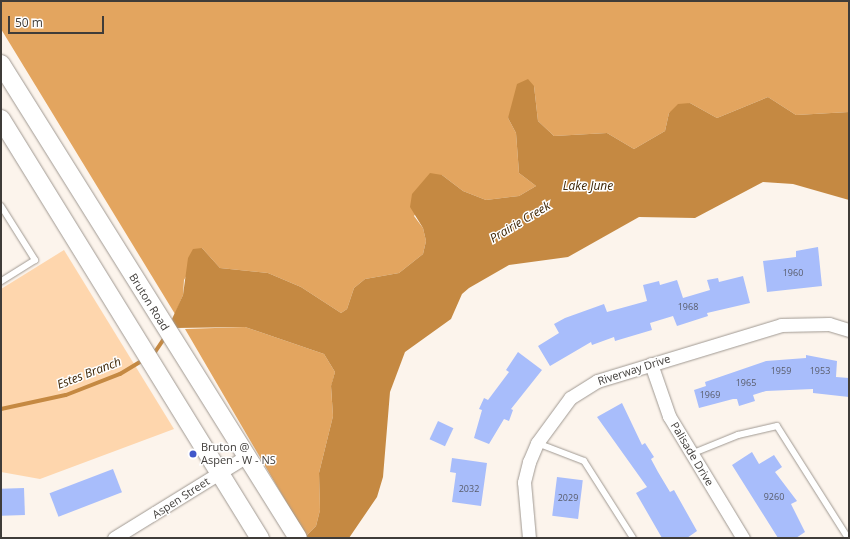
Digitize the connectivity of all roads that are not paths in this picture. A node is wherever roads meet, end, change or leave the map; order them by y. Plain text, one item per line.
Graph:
1 (1, 64) edge
2 (24, 102) junction
3 (1, 118) edge
4 (1, 206) edge
5 (1, 281) edge
6 (849, 330) edge
7 (650, 364) junction
8 (537, 443) junction
9 (691, 454) junction
10 (247, 456) junction
11 (220, 472) junction
12 (256, 531) edge
13 (114, 538) edge
14 (298, 538) edge
15 (529, 538) edge
16 (633, 538) edge
17 (743, 538) edge
18 (848, 538) edge

1 - 2 main road, Bruton Road
2 - 3 main road
2 - 10 main road, Bruton Road
3 - 11 main road
4 - 5 lane
6 - 7 street, Riverway Drive
7 - 8 street, Riverway Drive
7 - 9 street, Palisade Drive
8 - 15 street, Riverway Drive
8 - 16 lane
9 - 17 street, Palisade Drive
9 - 18 lane
10 - 11 street, Aspen Street
10 - 14 main road, Bruton Road
11 - 12 main road
11 - 13 street, Aspen Street

